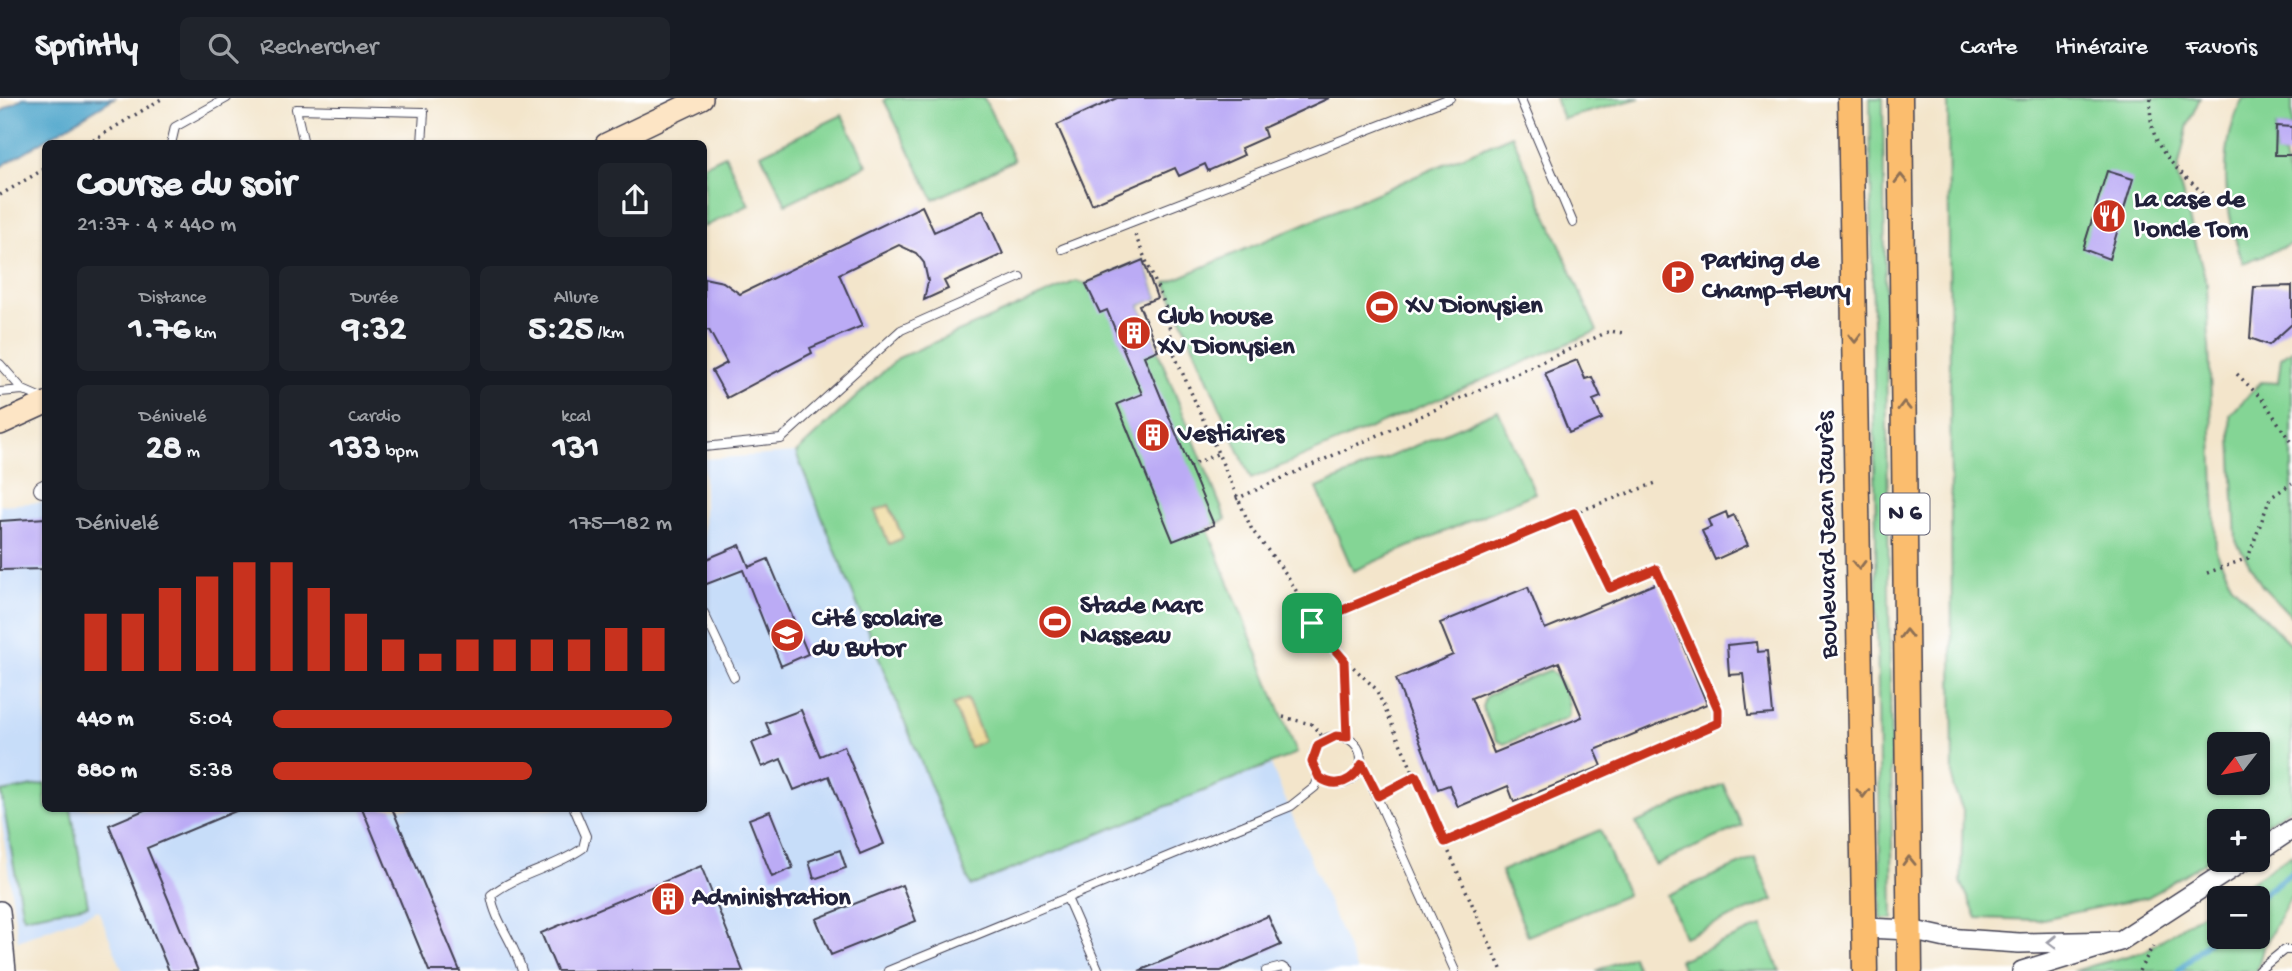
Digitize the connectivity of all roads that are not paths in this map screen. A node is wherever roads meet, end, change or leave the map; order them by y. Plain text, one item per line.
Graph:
1 (227, 98) edge
2 (702, 98) edge
3 (1450, 98) edge
4 (1520, 98) edge
5 (1850, 98) edge
6 (1900, 98) edge
7 (172, 140) edge
8 (303, 140) edge
9 (422, 140) edge
10 (614, 140) edge
11 (1573, 223) dead end
12 (1062, 249) dead end
13 (1020, 277) dead end
14 (0, 364) edge
15 (23, 390) junction
16 (0, 392) edge
17 (42, 400) edge
18 (42, 404) edge
19 (6, 417) edge
20 (707, 447) edge
21 (707, 619) edge
22 (734, 677) dead end
23 (1362, 764) junction
24 (1319, 777) junction
25 (575, 812) edge
26 (2292, 830) edge
27 (2270, 844) edge
28 (2226, 872) edge
29 (1067, 898) junction
30 (0, 911) edge
31 (1866, 928) junction
32 (1910, 930) junction
33 (2120, 941) junction
34 (2292, 950) edge
35 (6, 971) edge
36 (522, 971) edge
37 (889, 971) edge
38 (1099, 971) edge
39 (1266, 971) edge
40 (1288, 971) edge
41 (1455, 971) edge
42 (1865, 971) edge
43 (1910, 971) edge
44 (2022, 971) edge
45 (2258, 971) edge

1 - 7 lane
2 - 10 main road
3 - 12 lane
4 - 11 lane
5 -> 31 main road, Boulevard Jean Jaurès / N 6
32 -> 6 main road, N 6
8 - 9 lane
13 - 20 lane
14 - 15 lane
15 - 16 lane
15 - 17 lane
18 - 19 main road
21 - 22 lane
23 - 24 lane
23 - 24 lane
23 - 41 lane
24 - 29 lane
25 - 36 lane
26 - 27 street
28 - 33 street
29 - 37 lane
29 - 38 lane
30 - 35 street
31 - 32 street
31 - 42 main road, Boulevard Jean Jaurès / N 6
33 -> 32 street
32 - 43 main road, N 6
33 - 44 street
34 - 45 lane
39 - 40 lane

